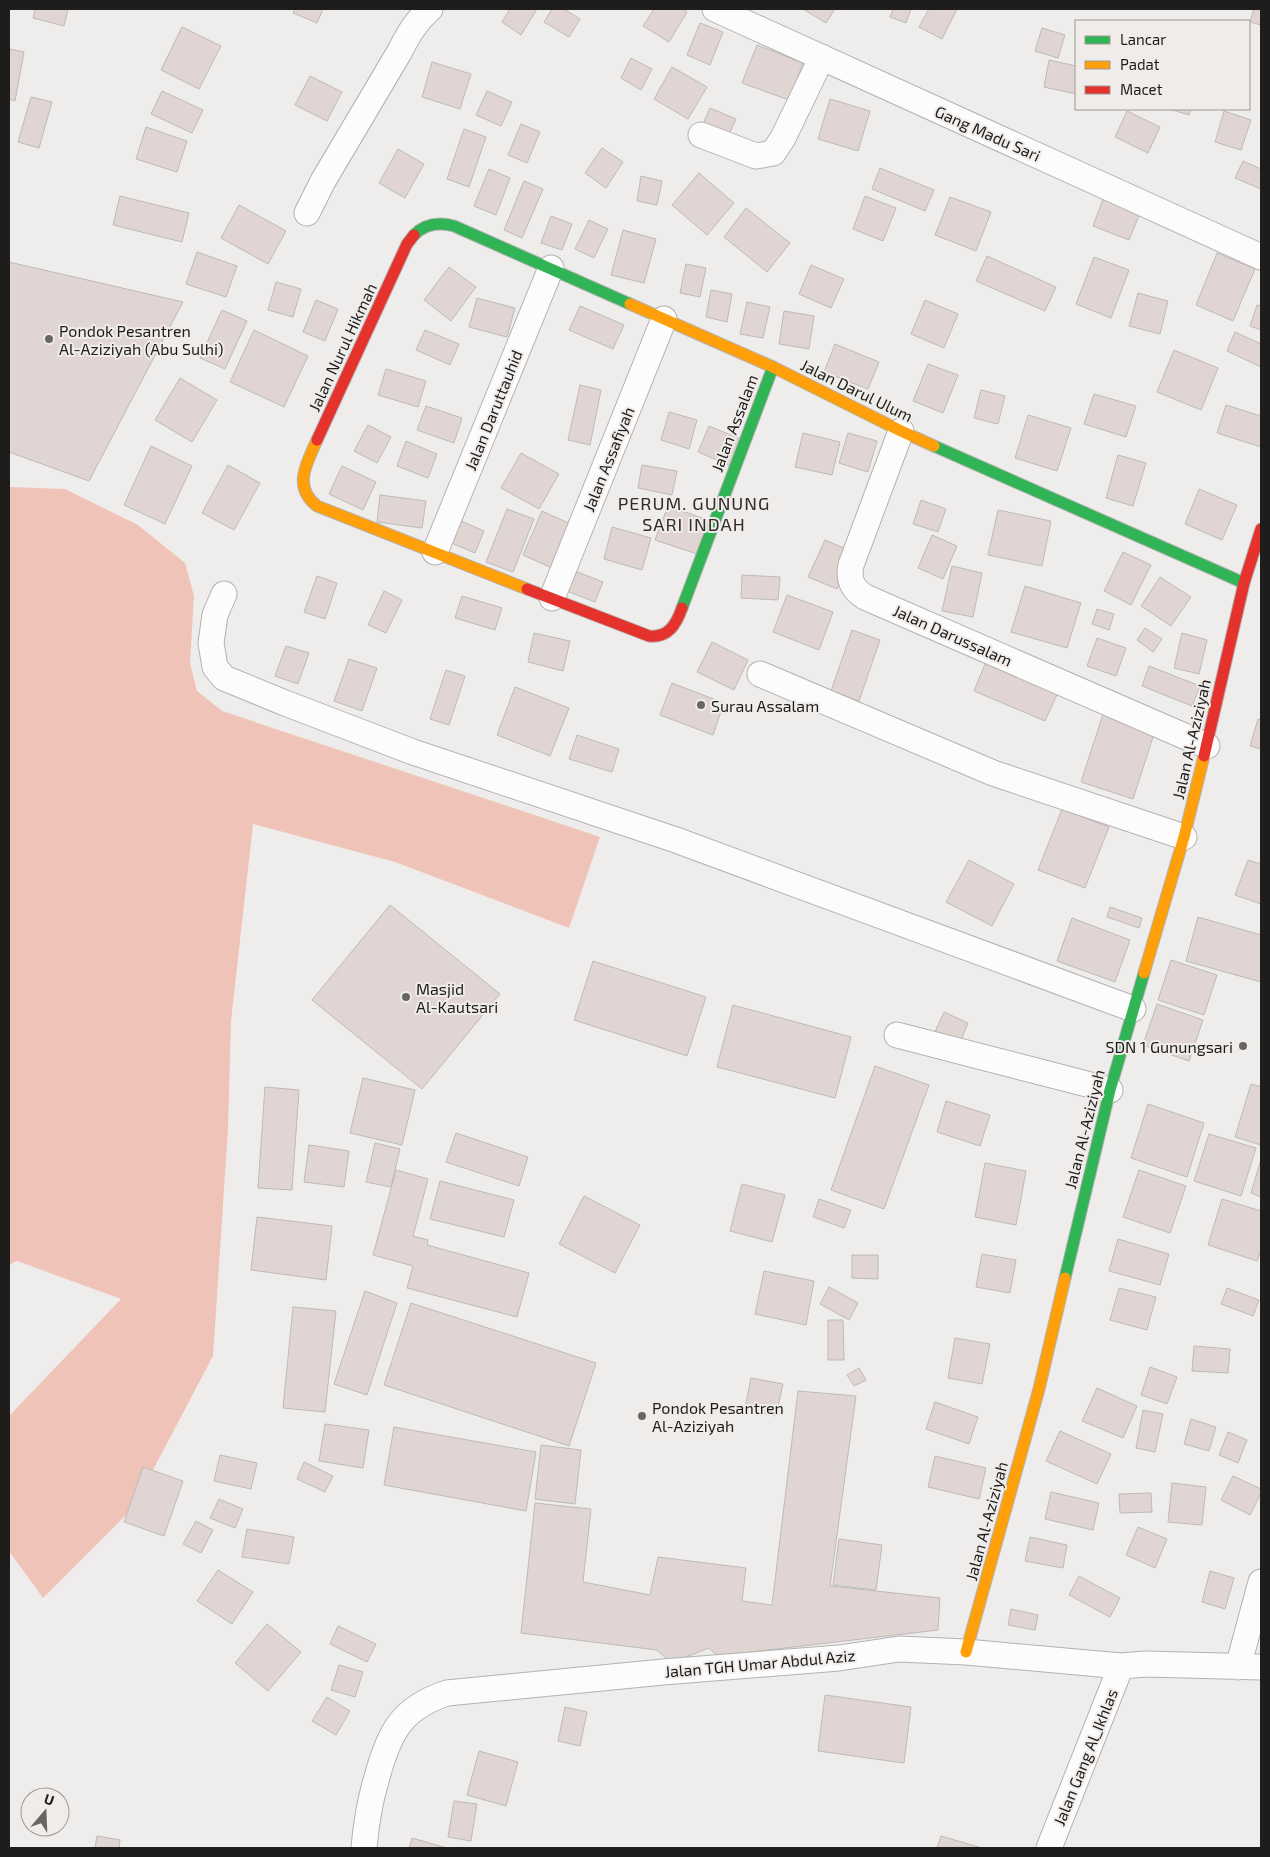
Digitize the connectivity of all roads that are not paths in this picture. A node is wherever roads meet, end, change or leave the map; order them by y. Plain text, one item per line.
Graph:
1 (430, 9) edge
2 (715, 9) edge
3 (822, 58) junction
4 (701, 135) dead end
5 (308, 213) dead end
6 (454, 226) joint
7 (1261, 257) edge
8 (551, 268) junction
9 (664, 318) junction
10 (773, 367) junction
11 (901, 430) junction
12 (1261, 529) edge
13 (435, 552) junction
14 (1244, 584) junction
15 (224, 594) dead end
16 (552, 598) junction
17 (760, 674) dead end
18 (1208, 746) junction
19 (1184, 837) junction
20 (1133, 1008) junction
21 (896, 1035) dead end
22 (1110, 1090) junction
23 (1261, 1582) edge
24 (966, 1652) junction
25 (1121, 1666) junction
26 (1249, 1667) edge
27 (364, 1848) edge
28 (1049, 1848) edge

1 - 5 street
2 - 3 street, Gang Madu Sari
3 - 4 street
3 - 7 street, Gang Madu Sari
6 - 8 street, Jalan Darul Ulum
6 - 13 street, Jalan Nurul Hikmah
8 - 9 street, Jalan Darul Ulum
8 - 13 street, Jalan Daruttauhid
9 - 10 street, Jalan Darul Ulum
9 - 16 street, Jalan Assafiyah
10 - 11 street, Jalan Darul Ulum
10 - 16 street, Jalan Assalam
11 - 14 street, Jalan Darul Ulum
11 - 18 street, Jalan Darussalam
12 - 14 street, Jalan Al-Aziziyah
13 - 16 street
14 - 18 street, Jalan Al-Aziziyah
15 - 20 street
17 - 19 street
18 - 19 street, Jalan Al-Aziziyah
19 - 20 street, Jalan Al-Aziziyah
20 - 22 street, Jalan Al-Aziziyah
21 - 22 street
22 - 24 street, Jalan Al-Aziziyah
23 - 26 street
24 - 25 street, Jalan TGH Umar Abdul Aziz
24 - 27 street, Jalan TGH Umar Abdul Aziz
25 - 26 street, Jalan TGH Umar Abdul Aziz
25 - 28 street, Jalan Gang Al_Ikhlas

